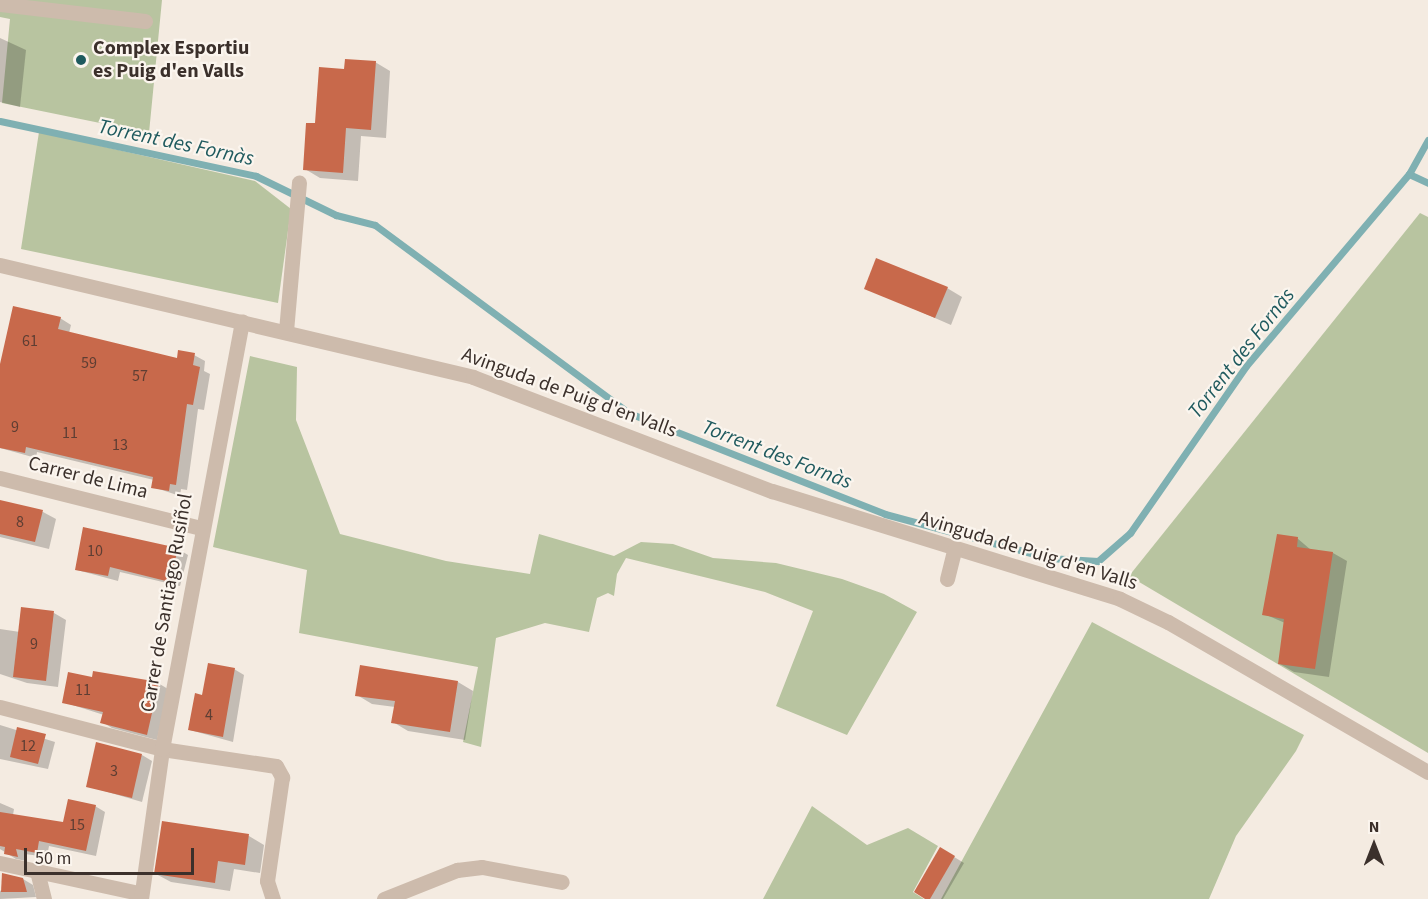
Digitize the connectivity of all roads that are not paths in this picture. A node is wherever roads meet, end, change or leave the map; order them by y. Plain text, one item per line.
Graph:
1 (0, 4) edge
2 (144, 21) dead end
3 (299, 183) dead end
4 (0, 265) edge
5 (242, 321) junction
6 (286, 331) junction
7 (0, 478) edge
8 (201, 528) junction
9 (954, 550) junction
10 (947, 579) dead end
11 (0, 707) edge
12 (162, 749) junction
13 (1428, 772) edge
14 (0, 863) edge
15 (37, 871) junction
16 (562, 882) dead end
17 (140, 896) edge
18 (44, 899) edge
19 (273, 899) edge
20 (384, 899) edge

1 - 2 street
3 - 6 street
4 - 5 street, Avinguda de Puig d'en Valls
5 - 6 street, Avinguda de Puig d'en Valls
5 - 8 street, Carrer de Santiago Rusiñol
6 - 9 street, Avinguda de Puig d'en Valls
7 - 8 street, Carrer de Lima
8 - 12 street, Carrer de Santiago Rusiñol
9 - 10 street
9 - 13 street, Avinguda de Puig d'en Valls
11 - 12 street
12 - 17 street, Carrer de Santiago Rusiñol
12 - 19 street
14 - 15 street
15 - 17 street
15 - 18 street
16 - 20 street

